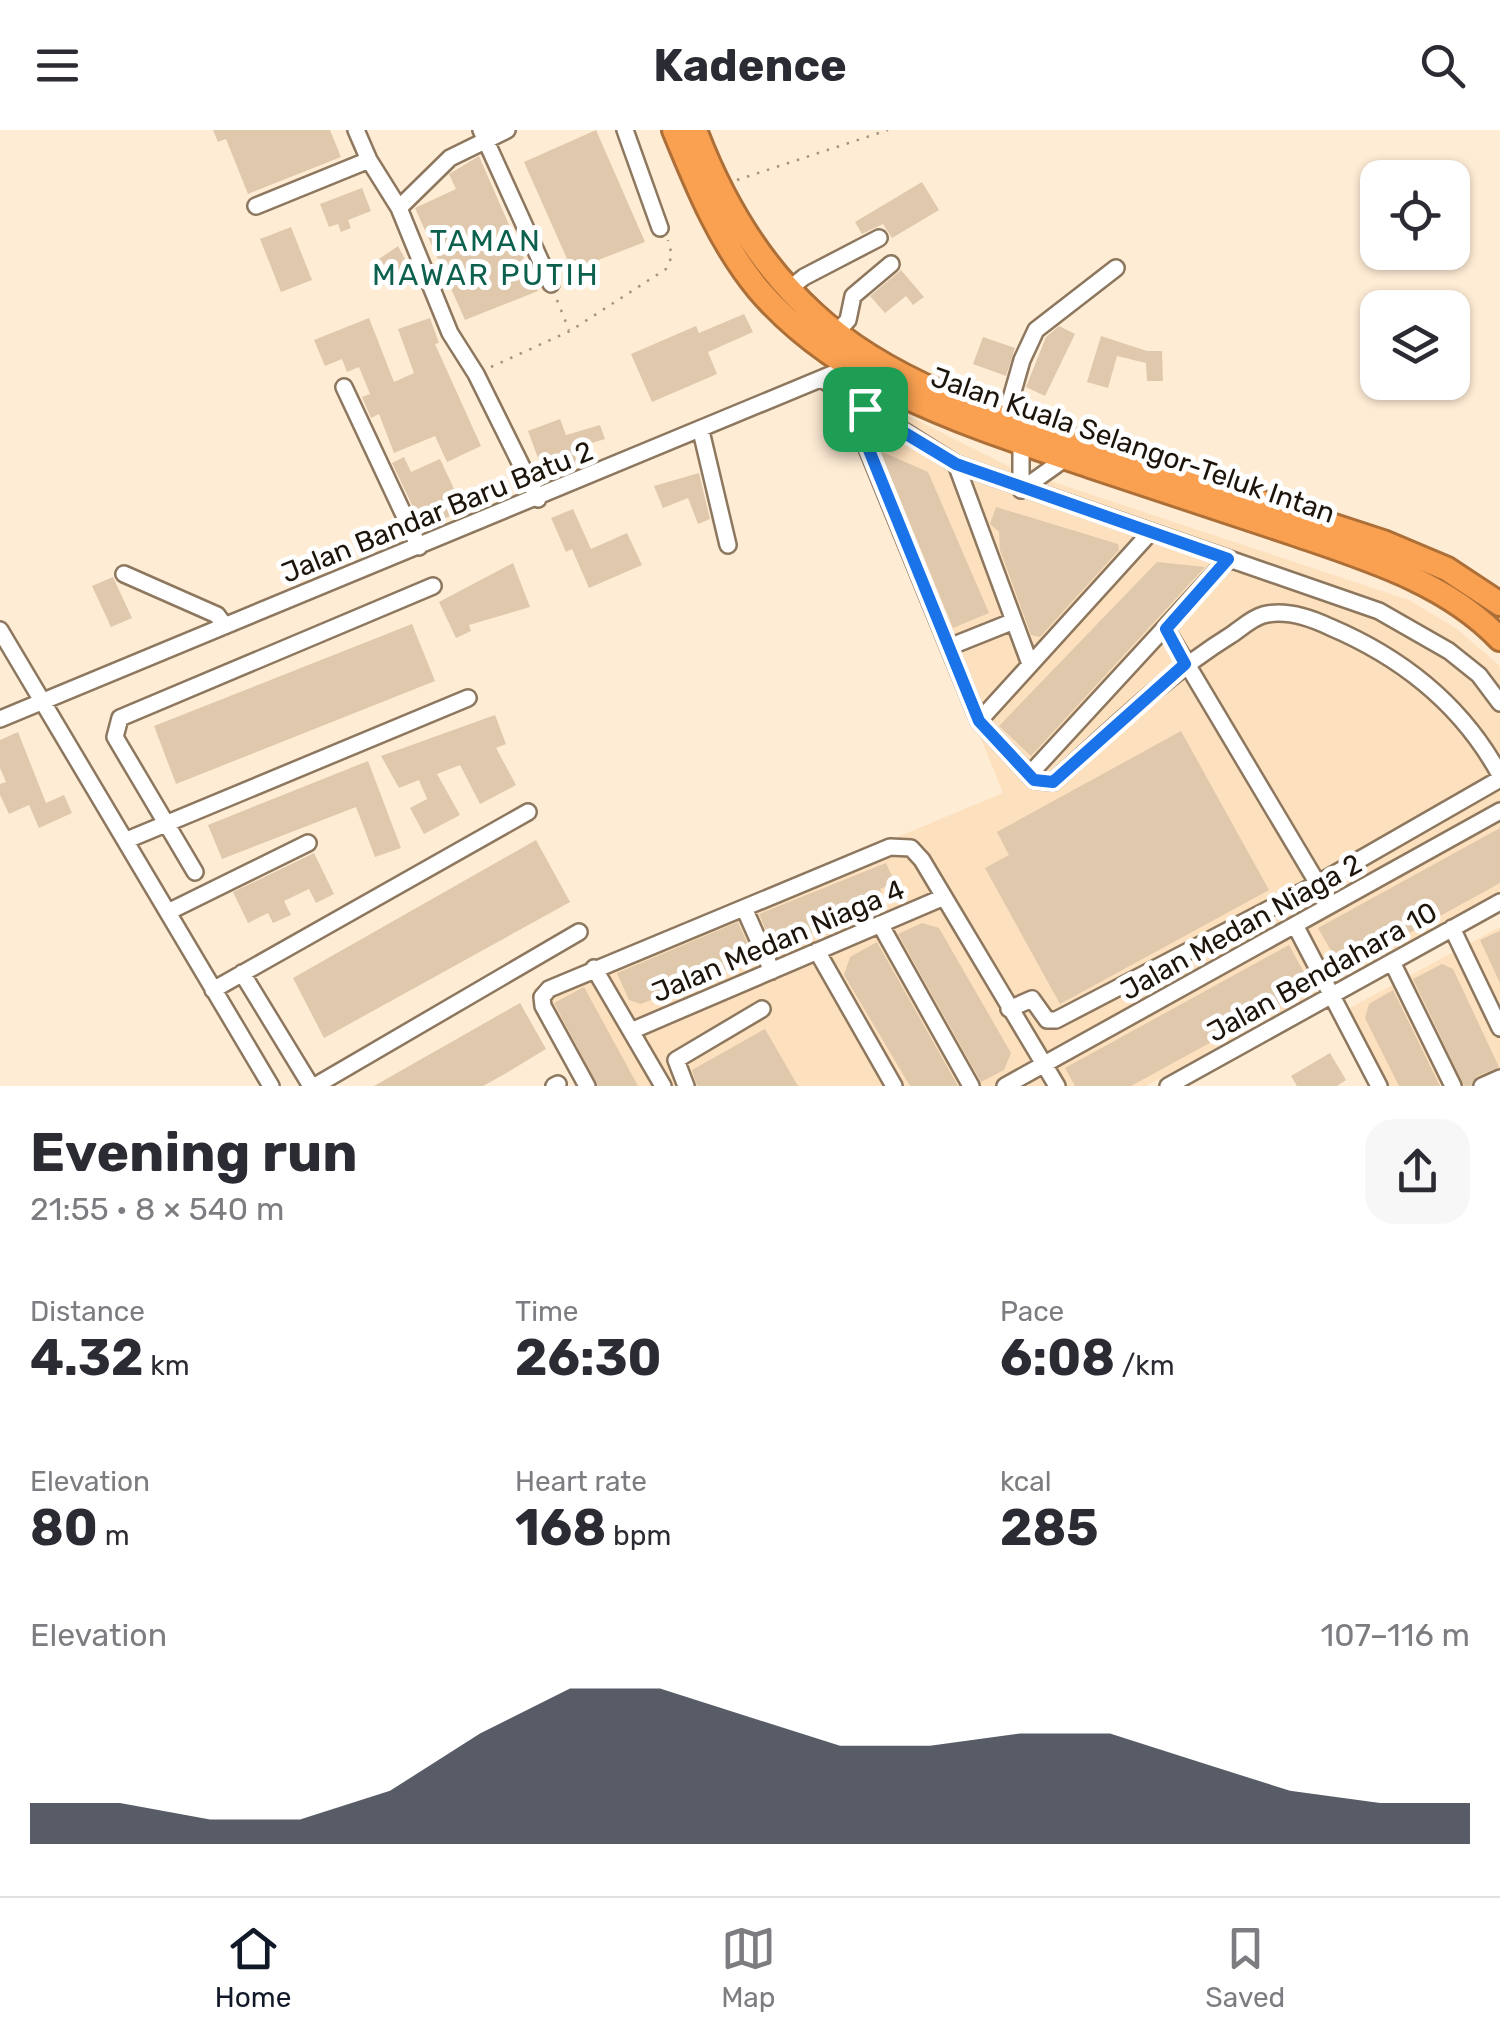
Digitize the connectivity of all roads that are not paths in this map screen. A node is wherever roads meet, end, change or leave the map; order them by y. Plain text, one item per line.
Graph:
1 (356, 130) edge
2 (507, 130) edge
3 (625, 130) edge
4 (674, 130) edge
5 (695, 130) edge
6 (484, 134) edge
7 (370, 160) junction
8 (256, 206) dead end
9 (399, 208) junction
10 (660, 228) road end
11 (879, 238) dead end
12 (891, 264) dead end
13 (1116, 268) dead end
14 (550, 284) road end
15 (789, 289) junction
16 (837, 332) junction
17 (848, 367) junction
18 (823, 380) junction
19 (344, 387) dead end
20 (865, 409) junction
21 (1006, 416) junction
22 (701, 431) junction
23 (1021, 442) junction
24 (1066, 458) junction
25 (956, 464) junction
26 (1021, 490) junction
27 (538, 499) junction
28 (1148, 535) junction
29 (728, 545) dead end
30 (419, 546) junction
31 (1228, 559) junction
32 (124, 574) dead end
33 (433, 586) dead end
34 (1500, 604) edge
35 (1014, 621) junction
36 (224, 626) junction
37 (0, 630) edge
38 (1163, 632) junction
39 (1500, 639) edge
40 (949, 647) junction
41 (1030, 664) junction
42 (1185, 664) junction
43 (468, 698) dead end
44 (43, 701) junction
45 (1500, 703) edge
46 (0, 719) edge
47 (979, 721) junction
48 (1029, 775) junction
49 (1500, 777) edge
50 (1500, 811) edge
51 (528, 812) dead end
52 (166, 823) junction
53 (127, 840) junction
54 (308, 843) dead end
55 (195, 872) dead end
56 (1318, 884) junction
57 (944, 897) junction
58 (1500, 902) edge
59 (1330, 906) junction
60 (744, 908) junction
61 (168, 912) junction
62 (880, 924) junction
63 (1295, 926) junction
64 (1452, 928) junction
65 (579, 932) dead end
66 (817, 951) junction
67 (1392, 962) junction
68 (594, 968) junction
69 (772, 971) junction
70 (242, 973) junction
71 (214, 990) junction
72 (1333, 995) junction
73 (762, 1009) dead end
74 (1009, 1010) junction
75 (1500, 1028) edge
76 (631, 1030) junction
77 (1044, 1064) junction
78 (1500, 1078) edge
79 (272, 1086) edge
80 (313, 1086) edge
81 (587, 1086) edge
82 (663, 1086) edge
83 (686, 1086) edge
84 (894, 1086) edge
85 (971, 1086) edge
86 (1006, 1086) edge
87 (1057, 1086) edge
88 (1168, 1086) edge
89 (1379, 1086) edge
90 (1453, 1086) edge
91 (1482, 1086) edge

1 - 7 street
2 - 6 street
3 - 10 street
4 - 17 highway, Jalan Kuala Selangor-Teluk Intan
5 - 15 highway, Jalan Kuala Selangor-Teluk Intan
6 - 9 street
6 - 14 street
7 - 8 street
7 - 9 street
9 - 27 street
11 - 15 street
12 - 16 street
13 - 21 street
15 - 16 highway, Jalan Kuala Selangor-Teluk Intan
16 - 21 highway, Jalan Kuala Selangor-Teluk Intan
17 - 18 street, Jalan Bandar Baru Batu 2
17 - 23 highway, Jalan Kuala Selangor-Teluk Intan
18 - 20 street
18 - 22 street, Jalan Bandar Baru Batu 2
19 - 30 street
20 - 25 street
20 - 40 street
21 - 34 highway, Jalan Kuala Selangor-Teluk Intan
22 - 27 street, Jalan Bandar Baru Batu 2
22 - 29 street
23 - 24 highway, Jalan Kuala Selangor-Teluk Intan
23 - 26 street
24 - 26 street
24 - 39 highway, Jalan Kuala Selangor-Teluk Intan
25 - 26 street
25 - 35 street
26 - 28 street
27 - 30 street, Jalan Bandar Baru Batu 2
28 - 31 street
28 - 41 street
30 - 36 street, Jalan Bandar Baru Batu 2
31 - 38 street
31 - 45 street
32 - 36 street
33 - 52 street
35 - 40 street
35 - 41 street
36 - 44 street, Jalan Bandar Baru Batu 2
37 - 44 street
38 - 42 street
38 - 48 street
40 - 47 street
41 - 47 street
42 - 48 street
42 - 49 street
42 - 56 street
43 - 52 street
44 - 46 street, Jalan Bandar Baru Batu 2
44 - 53 street
47 - 48 street
49 - 56 street
50 - 59 street, Jalan Medan Niaga 2
51 - 70 street
52 - 53 street
52 - 55 street
53 - 61 street
54 - 61 street
56 - 59 street
56 - 74 street
57 - 60 street
57 - 62 street, Jalan Medan Niaga 4
57 - 74 street
58 - 64 street, Jalan Bendahara 10
59 - 63 street, Jalan Medan Niaga 2
60 - 68 street
60 - 69 street
61 - 71 street
62 - 66 street, Jalan Medan Niaga 4
62 - 85 street
63 - 72 street
63 - 77 street, Jalan Medan Niaga 2
64 - 67 street, Jalan Bendahara 10
64 - 75 street
65 - 80 street
66 - 69 street, Jalan Medan Niaga 4
66 - 84 street
67 - 72 street, Jalan Bendahara 10
67 - 90 street
68 - 76 street
68 - 81 street
69 - 76 street, Jalan Medan Niaga 4
70 - 71 street
70 - 80 street
71 - 79 street
72 - 88 street, Jalan Bendahara 10
72 - 89 street
73 - 83 street
74 - 77 street
76 - 82 street
77 - 86 street, Jalan Medan Niaga 2
77 - 87 street
78 - 91 street

